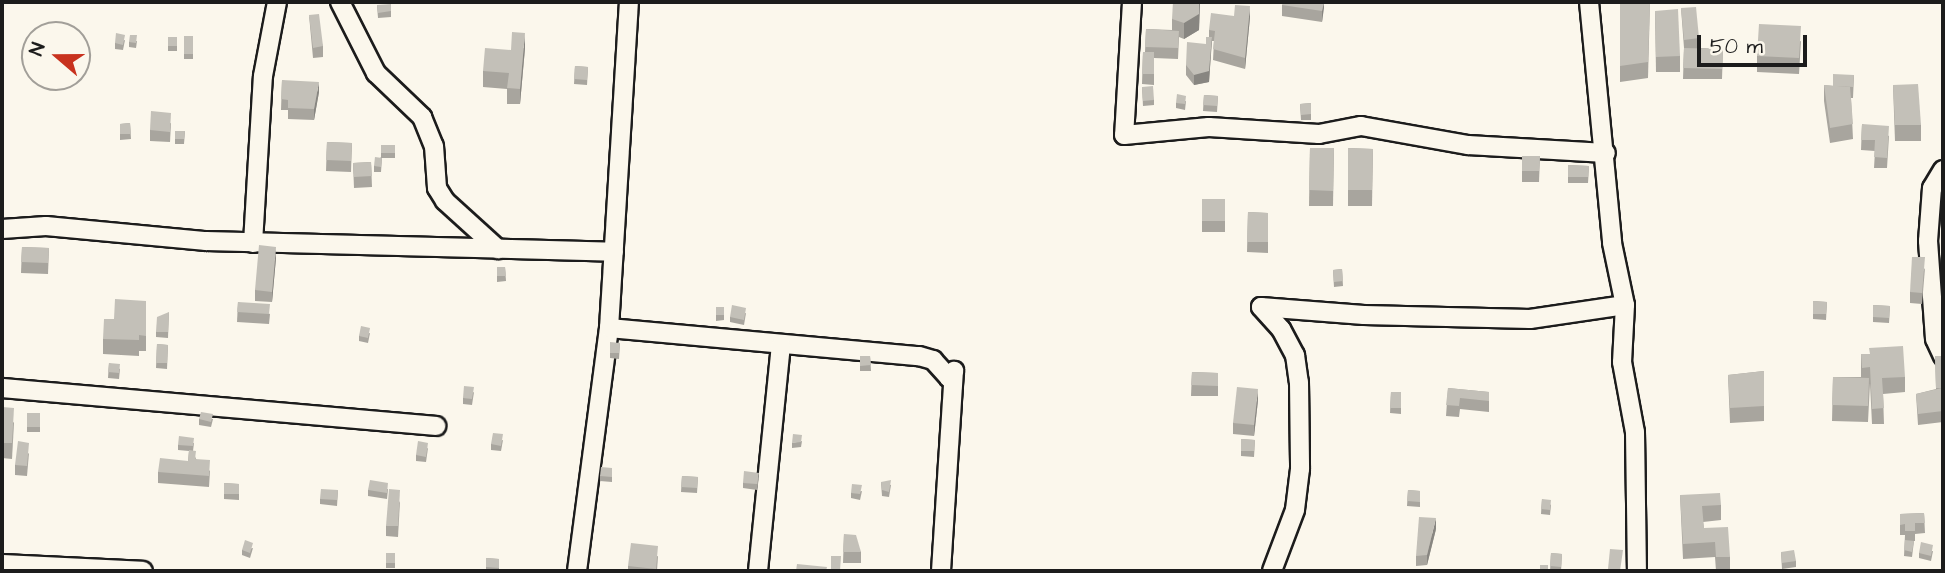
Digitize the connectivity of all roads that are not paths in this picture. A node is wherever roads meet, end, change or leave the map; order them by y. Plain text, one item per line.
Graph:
1 (277, 2) edge
2 (340, 2) edge
3 (629, 2) edge
4 (1132, 2) edge
5 (1589, 2) edge
6 (1606, 153) junction
7 (1943, 170) edge
8 (2, 229) edge
9 (253, 243) junction
10 (498, 249) junction
11 (614, 252) junction
12 (1625, 305) junction
13 (609, 328) junction
14 (781, 345) junction
15 (1943, 356) edge
16 (2, 388) edge
17 (436, 426) dead end
18 (2, 564) edge
19 (143, 571) edge
20 (577, 571) edge
21 (758, 571) edge
22 (941, 571) edge
23 (1272, 571) edge
24 (1637, 571) edge

1 - 9 street
2 - 10 street
3 - 11 street
4 - 6 street
5 - 6 street
6 - 12 street
7 - 15 street
8 - 9 street
9 - 10 street
10 - 11 street
11 - 13 street
12 - 23 street
12 - 24 street
13 - 14 street
13 - 20 street
14 - 21 street
14 - 22 street
16 - 17 street
18 - 19 street

